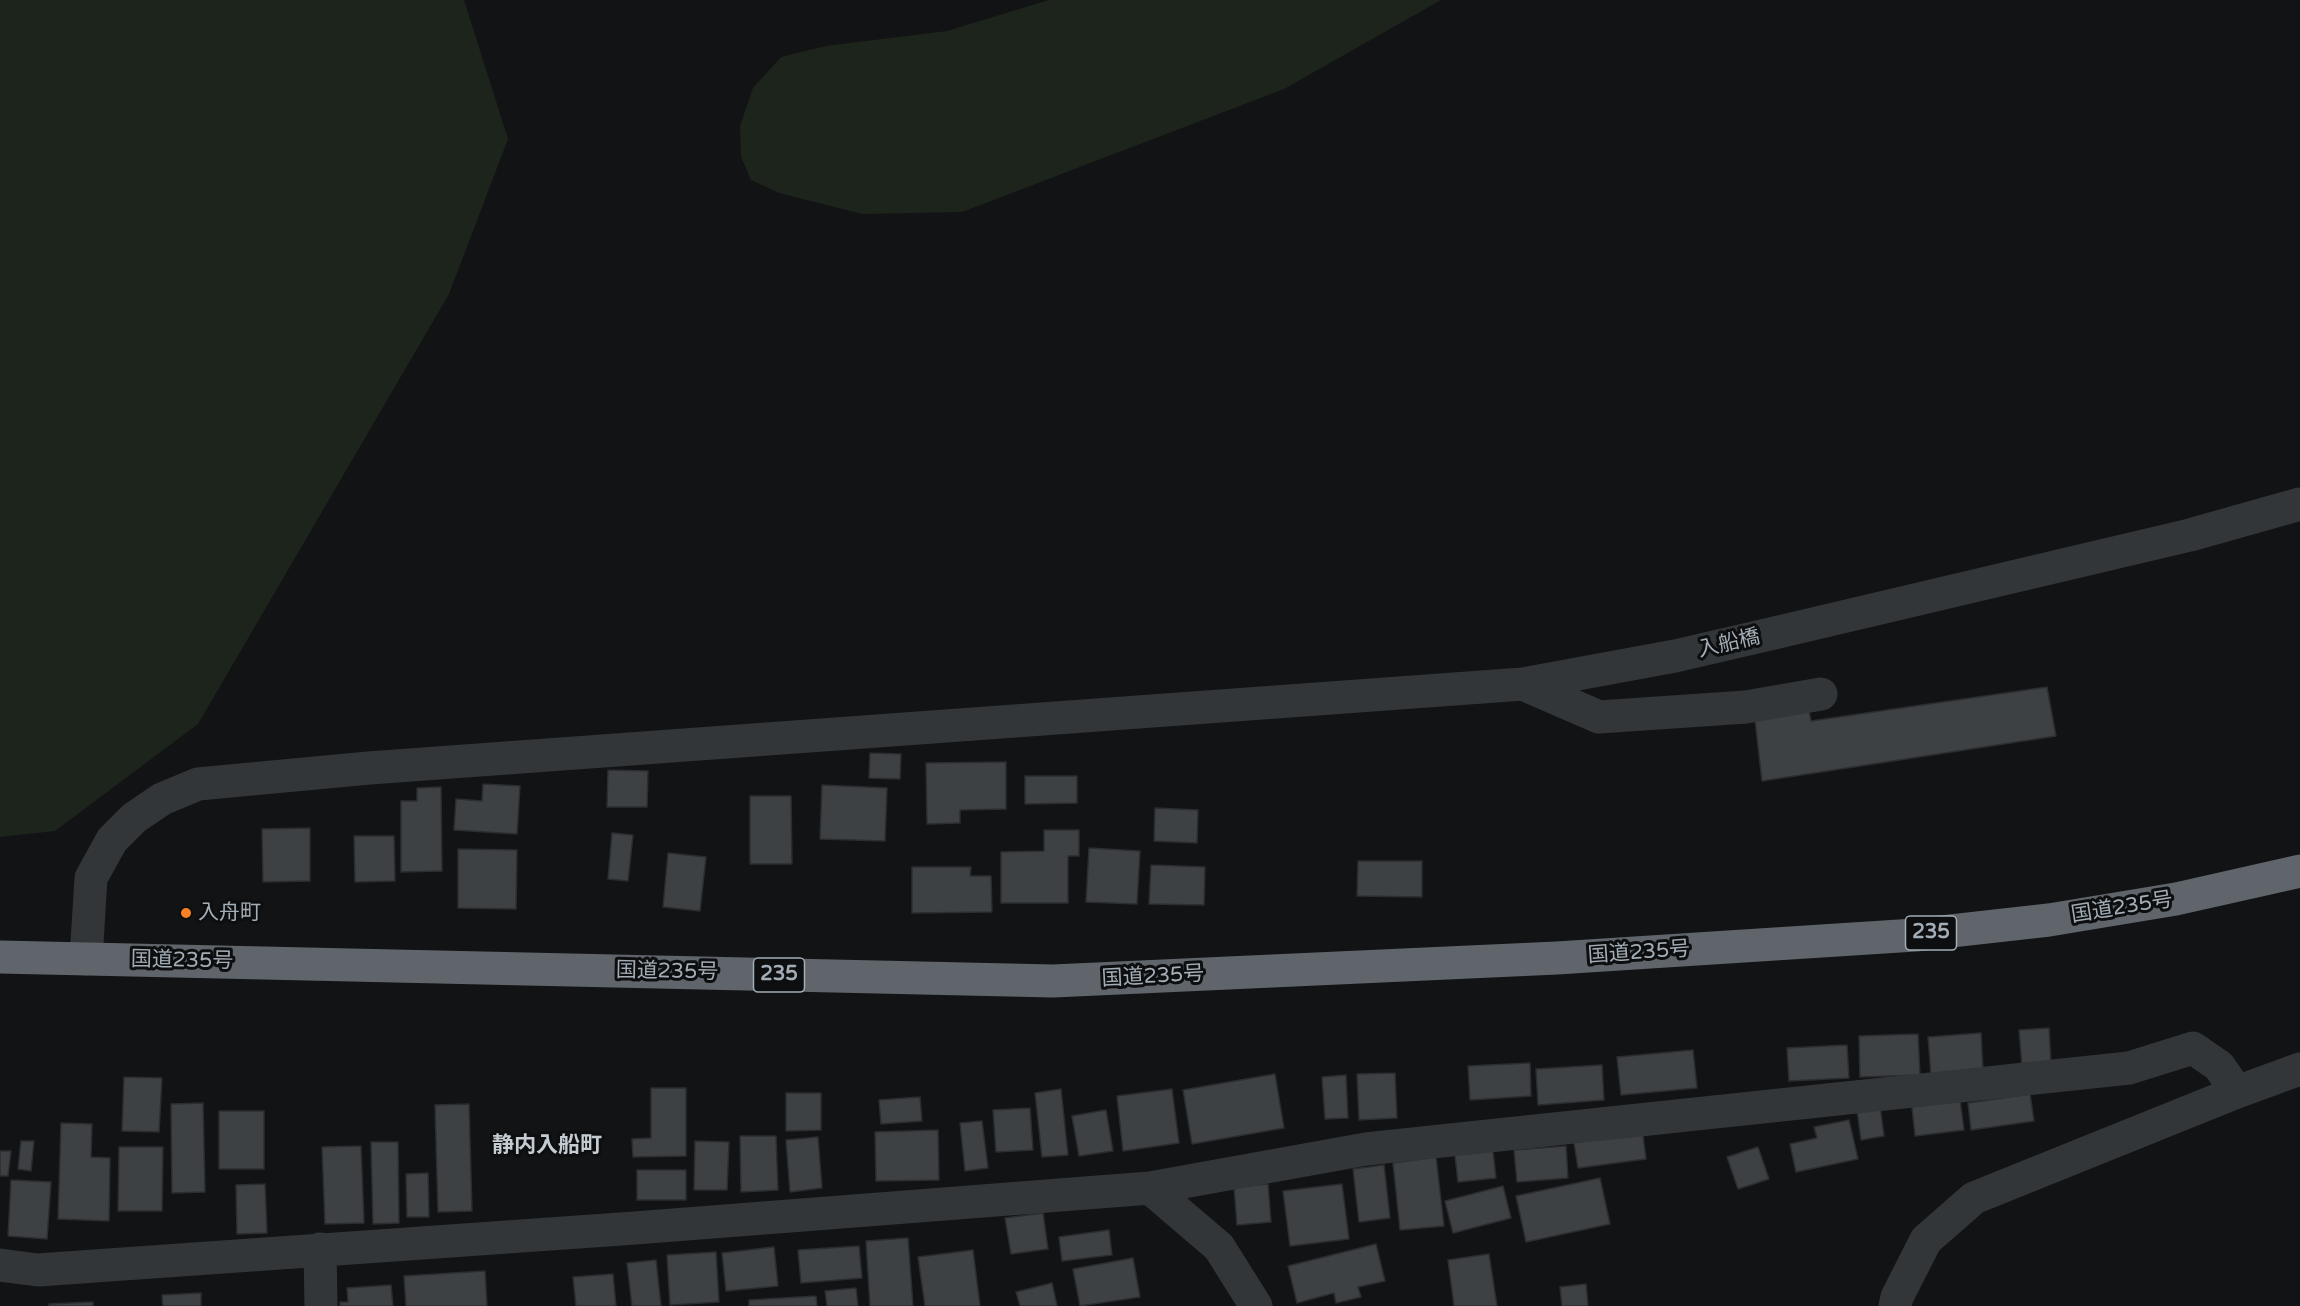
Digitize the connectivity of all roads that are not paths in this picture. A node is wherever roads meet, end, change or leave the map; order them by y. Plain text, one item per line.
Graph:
1 (2300, 504) edge
2 (1523, 684) junction
3 (1821, 694) dead end
4 (2300, 871) edge
5 (0, 957) edge
6 (86, 959) junction
7 (2300, 1069) edge
8 (2237, 1092) junction
9 (1150, 1188) junction
10 (320, 1249) junction
11 (0, 1265) edge
12 (321, 1306) edge
13 (1256, 1306) edge
14 (1895, 1306) edge

1 - 2 street, 入船橋
2 - 3 street
2 - 6 street, 入船橋
4 - 6 highway, 国道235号 / 235
5 - 6 highway, 国道235号 / 235
7 - 8 street
8 - 9 street
8 - 14 street
9 - 10 street
9 - 13 street
10 - 11 street
10 - 12 street

